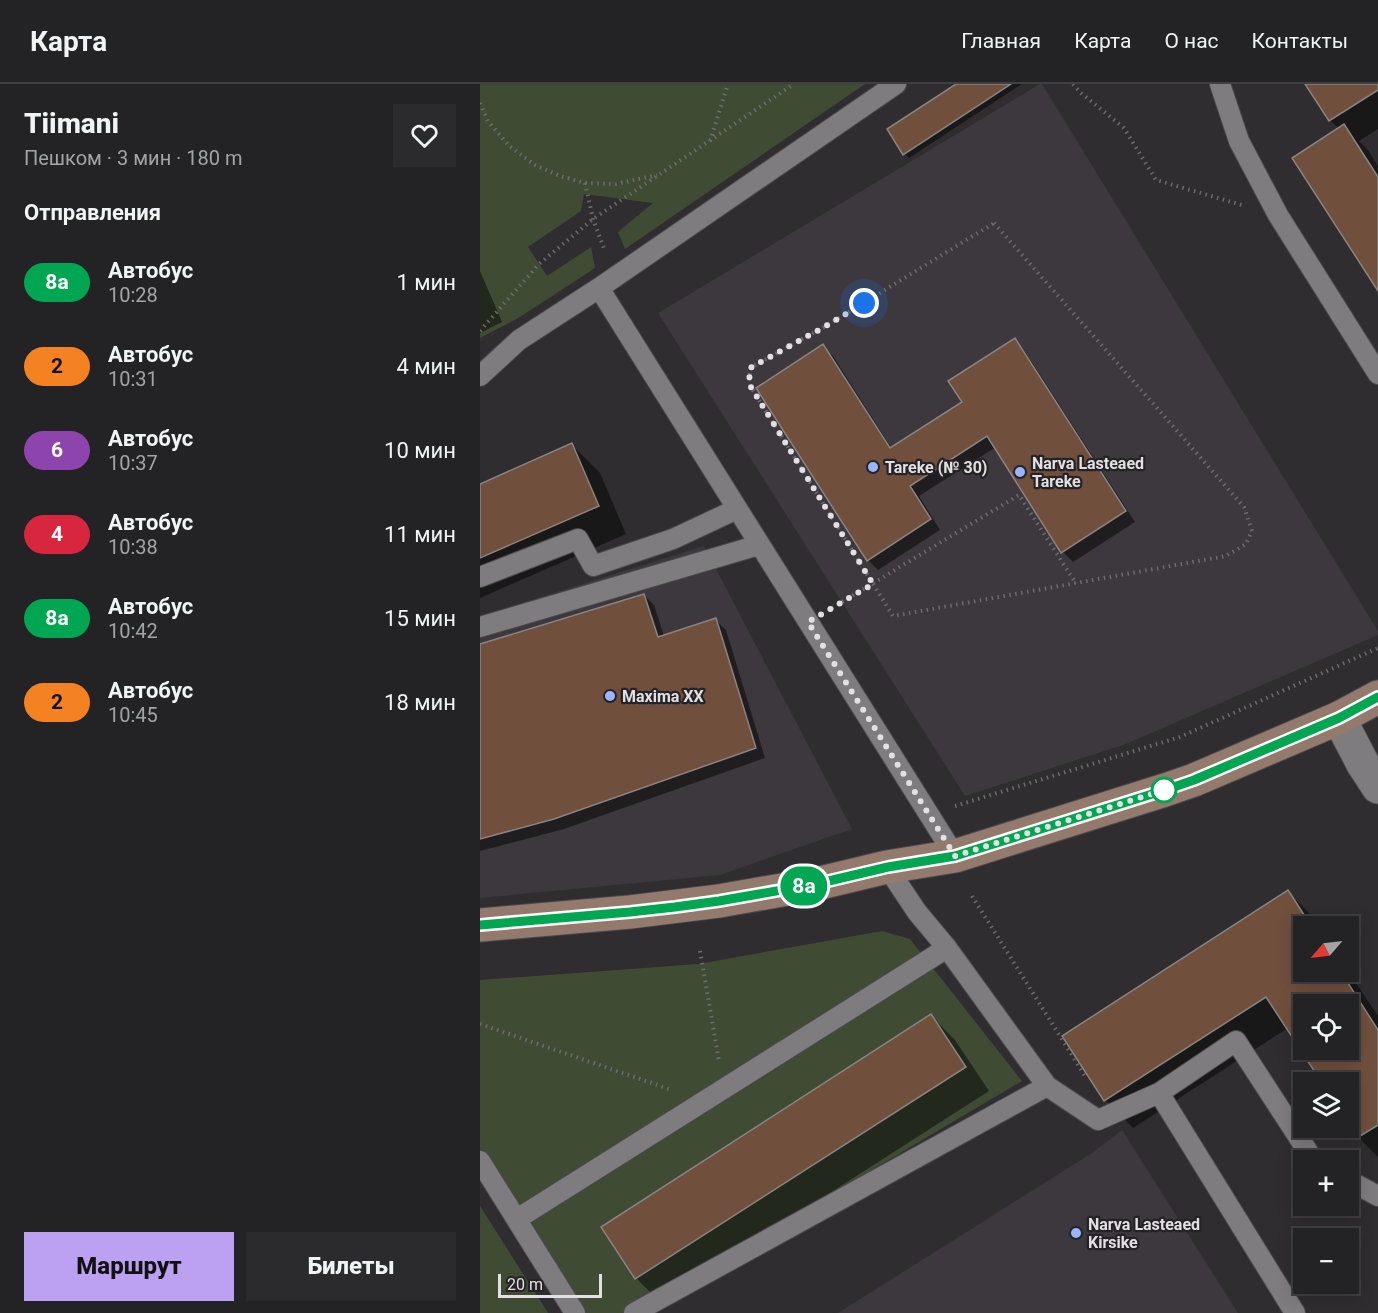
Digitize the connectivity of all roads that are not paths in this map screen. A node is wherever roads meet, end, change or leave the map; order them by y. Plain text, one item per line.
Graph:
1 (896, 84) edge
2 (1220, 84) edge
3 (607, 283) junction
4 (1378, 374) edge
5 (480, 376) edge
6 (737, 509) junction
7 (759, 544) junction
8 (480, 577) edge
9 (480, 627) edge
10 (1378, 697) edge
11 (1339, 718) junction
12 (1378, 787) edge
13 (955, 856) junction
14 (888, 867) junction
15 (480, 925) edge
16 (947, 948) junction
17 (1047, 1086) junction
18 (1159, 1093) junction
19 (1307, 1150) edge
20 (480, 1161) edge
21 (1359, 1186) edge
22 (1378, 1196) edge
23 (517, 1220) junction
24 (575, 1313) edge
25 (634, 1313) edge
26 (1295, 1313) edge

1 - 3 lane
2 - 4 lane
3 - 5 lane
3 - 6 lane
6 - 7 lane
6 - 8 lane
7 - 9 lane
7 - 13 lane
10 - 11 street
11 - 12 street
11 - 13 street
13 - 14 street
14 - 15 street
14 - 16 lane
16 - 17 lane
16 - 23 lane
17 - 18 lane
17 - 25 lane
18 - 19 lane
18 - 26 lane
20 - 23 lane
21 - 22 lane
23 - 24 lane

